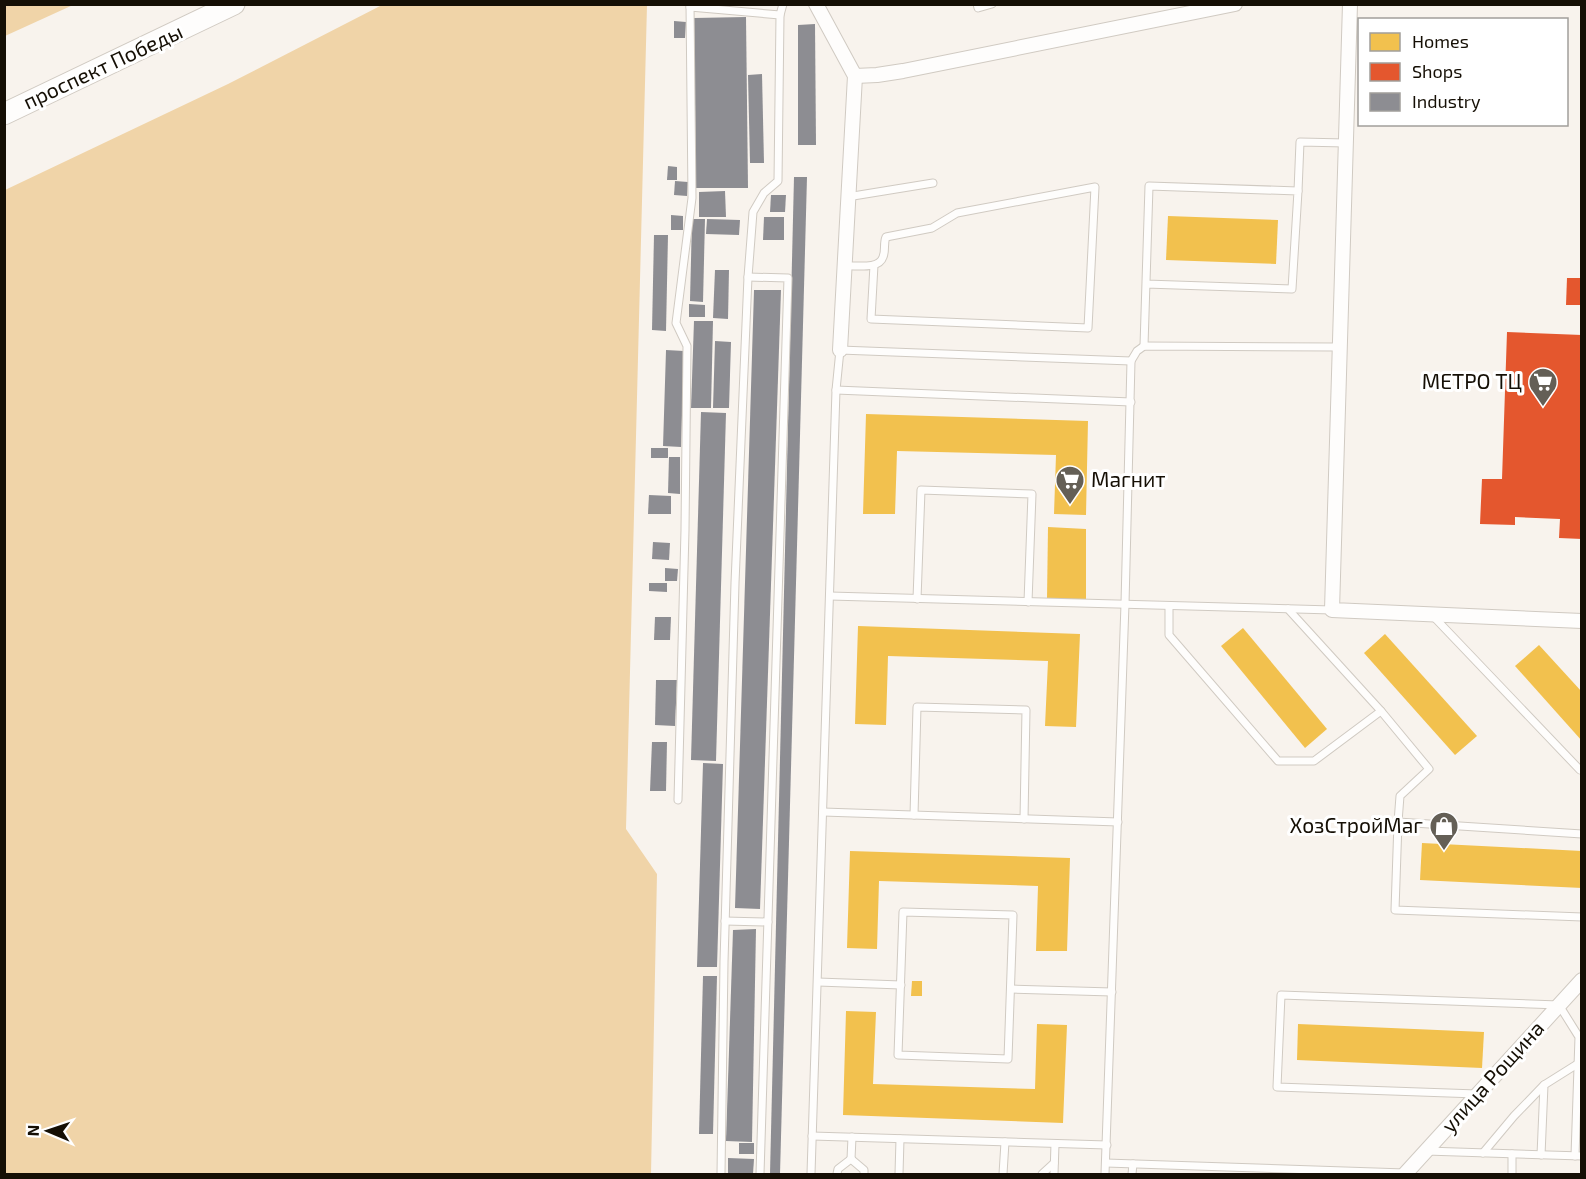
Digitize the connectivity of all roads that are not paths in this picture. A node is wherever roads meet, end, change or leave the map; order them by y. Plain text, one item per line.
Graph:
1 (234, 4) edge
2 (783, 4) edge
3 (816, 4) edge
4 (977, 4) edge
5 (992, 4) edge
6 (1235, 4) edge
7 (1350, 4) edge
8 (690, 6) edge
9 (780, 15) junction
10 (855, 76) junction
11 (4, 114) edge
12 (1346, 143) junction
13 (933, 183) dead end
14 (1298, 191) junction
15 (847, 197) junction
16 (874, 265) junction
17 (844, 266) junction
18 (748, 277) junction
19 (1146, 284) junction
20 (1144, 346) junction
21 (1339, 347) junction
22 (840, 350) junction
23 (1131, 361) junction
24 (836, 390) junction
25 (1131, 402) junction
26 (830, 596) junction
27 (917, 599) junction
28 (1028, 602) junction
29 (1125, 604) junction
30 (1169, 606) junction
31 (1288, 609) junction
32 (1332, 610) junction
33 (1431, 614) junction
34 (1579, 624) edge
35 (1381, 711) junction
36 (1580, 770) edge
37 (678, 800) dead end
38 (823, 812) junction
39 (914, 815) junction
40 (1024, 819) junction
41 (1118, 822) junction
42 (1398, 822) junction
43 (1581, 834) edge
44 (1581, 917) edge
45 (725, 921) junction
46 (768, 922) junction
47 (1581, 980) edge
48 (818, 982) junction
49 (901, 985) junction
50 (1011, 989) junction
51 (1112, 992) junction
52 (1559, 1005) junction
53 (1579, 1063) junction
54 (1544, 1085) junction
55 (1477, 1094) junction
56 (812, 1136) junction
57 (852, 1137) junction
58 (900, 1138) junction
59 (1005, 1142) junction
60 (1055, 1144) junction
61 (1107, 1146) junction
62 (1426, 1151) junction
63 (1483, 1153) junction
64 (1512, 1154) junction
65 (1541, 1155) junction
66 (1578, 1156) edge
67 (851, 1160) junction
68 (1054, 1163) junction
69 (1106, 1163) junction
70 (1133, 1164) junction
71 (721, 1174) edge
72 (760, 1174) edge
73 (811, 1174) edge
74 (837, 1174) edge
75 (864, 1174) edge
76 (899, 1174) edge
77 (1003, 1174) edge
78 (1042, 1174) edge
79 (1054, 1174) edge
80 (1105, 1174) edge
81 (1132, 1174) edge
82 (1406, 1174) edge
83 (1512, 1174) edge

1 - 11 main road, проспект Победы
2 - 9 lane
3 - 10 street
4 - 5 lane
6 - 10 street
7 - 12 street
8 - 9 lane
8 - 37 lane
9 - 18 lane
10 - 15 street
12 - 14 lane
12 - 21 street
13 - 15 lane
14 - 19 lane
14 - 19 lane
15 - 17 street
16 - 16 lane
16 - 17 lane
17 - 22 street
18 - 45 lane
18 - 46 lane
19 - 20 lane
20 - 21 lane
20 - 23 lane
21 - 32 street
22 - 23 lane
22 - 24 lane
23 - 25 lane
24 - 25 lane
24 - 26 lane
25 - 29 lane
26 - 27 lane
26 - 38 lane
27 - 28 lane
27 - 28 lane
28 - 29 lane
29 - 30 lane
29 - 41 lane
30 - 31 lane
30 - 35 lane
31 - 32 lane
31 - 35 lane
32 - 33 street
33 - 34 street
33 - 36 lane
35 - 42 lane
38 - 39 lane
38 - 48 lane
39 - 40 lane
39 - 40 lane
40 - 41 lane
41 - 51 lane
42 - 43 lane
42 - 44 lane
45 - 46 lane
45 - 71 lane
46 - 72 lane
47 - 52 street, улица Рощина
48 - 49 lane
48 - 56 lane
49 - 50 lane
49 - 50 lane
50 - 51 lane
51 - 61 lane
52 - 53 lane
52 - 55 street, улица Рощина
52 - 55 lane
53 - 54 lane
53 - 66 lane
54 - 63 lane
54 - 65 lane
55 - 62 street, улица Рощина
56 - 57 lane
56 - 73 lane
57 - 58 lane
57 - 67 lane
58 - 59 lane
58 - 76 lane
59 - 60 lane
59 - 77 lane
60 - 61 lane
60 - 68 lane
61 - 69 lane
62 - 63 lane
62 - 82 street, улица Рощина
63 - 64 lane
64 - 65 lane
64 - 83 lane
65 - 66 lane
67 - 74 lane
67 - 75 lane
68 - 78 lane
68 - 79 lane
69 - 70 lane
69 - 80 lane
70 - 81 lane
70 - 82 lane

